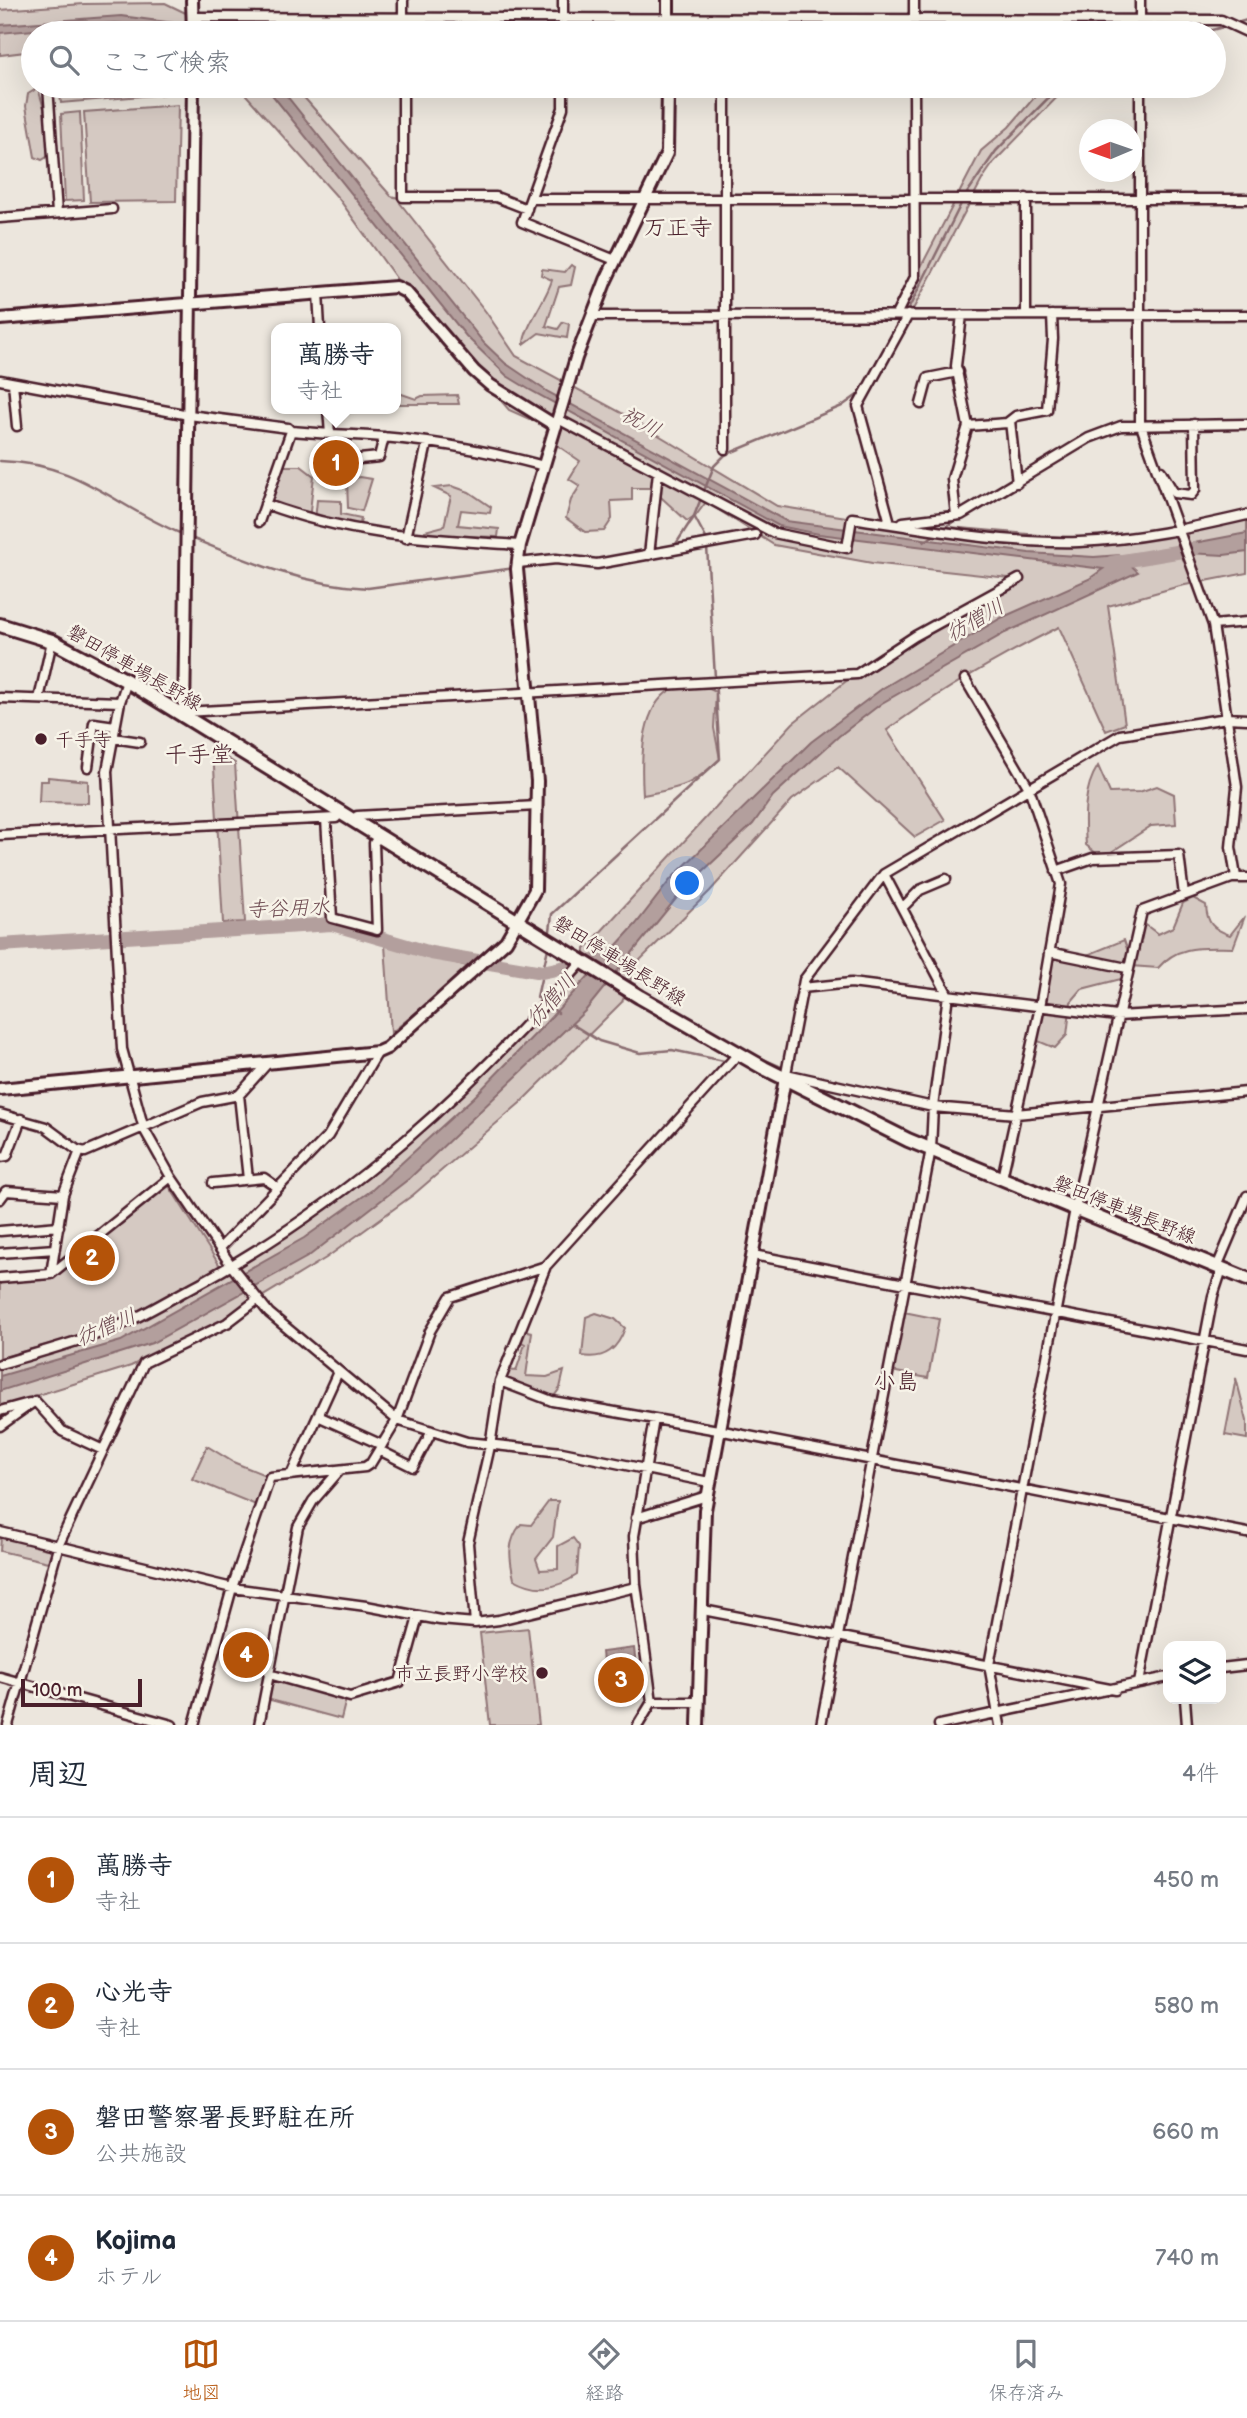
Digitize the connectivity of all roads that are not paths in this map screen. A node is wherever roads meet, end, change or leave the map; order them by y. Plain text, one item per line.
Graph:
1 (192, 0) edge
2 (403, 0) edge
3 (564, 0) edge
4 (667, 0) edge
5 (914, 0) edge
6 (1140, 0) edge
7 (193, 17) junction
8 (403, 17) junction
9 (563, 19) junction
10 (668, 19) junction
11 (736, 19) joint
12 (914, 19) junction
13 (1140, 20) junction
14 (193, 21) edge
15 (403, 21) edge
16 (1223, 21) edge
17 (1226, 22) edge
18 (1247, 32) edge
19 (49, 98) edge
20 (193, 98) edge
21 (403, 98) edge
22 (563, 98) edge
23 (668, 98) edge
24 (725, 98) edge
25 (914, 98) edge
26 (1140, 98) edge
27 (646, 198) junction
28 (726, 198) junction
29 (914, 198) junction
30 (1026, 198) junction
31 (531, 199) junction
32 (1140, 199) junction
33 (1247, 199) edge
34 (112, 209) dead end
35 (527, 209) junction
36 (57, 213) junction
37 (0, 218) edge
38 (615, 260) junction
39 (318, 293) junction
40 (190, 303) junction
41 (726, 314) junction
42 (896, 315) junction
43 (908, 315) junction
44 (962, 315) junction
45 (1026, 315) junction
46 (1052, 315) junction
47 (1139, 315) junction
48 (1247, 315) edge
49 (593, 316) junction
50 (0, 319) edge
51 (320, 323) edge
52 (958, 372) junction
53 (0, 380) edge
54 (13, 383) junction
55 (921, 404) dead end
56 (328, 414) edge
57 (189, 415) junction
58 (558, 420) junction
59 (1010, 421) junction
60 (1247, 424) edge
61 (17, 426) dead end
62 (968, 426) junction
63 (1140, 426) junction
64 (1194, 426) junction
65 (291, 432) junction
66 (330, 434) junction
67 (384, 437) junction
68 (427, 444) junction
69 (725, 449) dead end
70 (350, 460) dead end
71 (1153, 460) junction
72 (544, 466) junction
73 (657, 472) junction
74 (1017, 483) junction
75 (265, 505) junction
76 (956, 515) junction
77 (1247, 515) edge
78 (259, 522) dead end
79 (888, 524) junction
80 (1181, 531) junction
81 (755, 535) dead end
82 (406, 538) junction
83 (520, 545) junction
84 (649, 555) junction
85 (518, 563) junction
86 (1019, 579) dead end
87 (1247, 622) edge
88 (0, 625) edge
89 (1213, 625) junction
90 (52, 641) junction
91 (965, 679) dead end
92 (127, 681) junction
93 (529, 693) junction
94 (0, 698) edge
95 (39, 699) junction
96 (120, 702) junction
97 (184, 714) junction
98 (1227, 718) junction
99 (1247, 719) edge
100 (115, 726) junction
101 (113, 738) junction
102 (140, 742) dead end
103 (88, 767) dead end
104 (1029, 788) junction
105 (537, 806) junction
106 (341, 812) junction
107 (326, 819) junction
108 (355, 821) junction
109 (110, 830) junction
110 (0, 835) edge
111 (379, 836) junction
112 (1056, 871) junction
113 (884, 874) junction
114 (1236, 877) junction
115 (1247, 878) edge
116 (946, 879) dead end
117 (1184, 895) junction
118 (903, 906) junction
119 (519, 920) junction
120 (1049, 952) junction
121 (583, 961) junction
122 (1127, 968) junction
123 (802, 988) junction
124 (948, 995) junction
125 (1040, 1007) junction
126 (1247, 1009) edge
127 (1117, 1016) junction
128 (378, 1052) junction
129 (738, 1054) junction
130 (266, 1065) junction
131 (130, 1077) junction
132 (785, 1077) junction
133 (0, 1089) edge
134 (1247, 1092) edge
135 (239, 1095) junction
136 (933, 1107) junction
137 (1098, 1109) junction
138 (0, 1114) edge
139 (1016, 1114) junction
140 (22, 1119) junction
141 (144, 1129) junction
142 (930, 1149) junction
143 (80, 1151) junction
144 (0, 1157) edge
145 (172, 1177) junction
146 (1002, 1178) junction
147 (248, 1179) junction
148 (213, 1183) dead end
149 (277, 1187) junction
150 (63, 1195) junction
151 (1247, 1196) edge
152 (0, 1199) edge
153 (1075, 1209) junction
154 (59, 1226) junction
155 (0, 1231) edge
156 (220, 1248) junction
157 (55, 1249) junction
158 (0, 1253) edge
159 (753, 1255) junction
160 (546, 1266) junction
161 (232, 1267) junction
162 (1219, 1268) junction
163 (51, 1274) junction
164 (0, 1278) edge
165 (1247, 1279) edge
166 (906, 1285) junction
167 (257, 1300) junction
168 (1056, 1314) junction
169 (1204, 1343) junction
170 (1247, 1349) edge
171 (0, 1364) edge
172 (338, 1372) junction
173 (500, 1381) junction
174 (35, 1401) junction
175 (0, 1411) edge
176 (318, 1416) junction
177 (654, 1419) junction
178 (397, 1420) junction
179 (0, 1426) edge
180 (718, 1430) junction
181 (432, 1431) junction
182 (490, 1446) junction
183 (381, 1447) junction
184 (103, 1450) junction
185 (873, 1462) junction
186 (645, 1469) junction
187 (340, 1470) junction
188 (291, 1475) junction
189 (709, 1482) junction
190 (1022, 1489) junction
191 (707, 1496) junction
192 (636, 1518) junction
193 (1171, 1518) junction
194 (0, 1532) edge
195 (1247, 1532) edge
196 (60, 1544) junction
197 (636, 1587) junction
198 (232, 1588) junction
199 (285, 1593) junction
200 (703, 1610) junction
201 (418, 1617) junction
202 (475, 1623) junction
203 (838, 1636) junction
204 (989, 1665) junction
205 (1247, 1665) edge
206 (1226, 1667) edge
207 (269, 1674) junction
208 (0, 1677) edge
209 (1163, 1678) edge
210 (20, 1683) junction
211 (1139, 1683) junction
212 (1115, 1690) junction
213 (652, 1702) junction
214 (699, 1702) junction
215 (1185, 1704) edge
216 (998, 1714) junction
217 (8, 1725) edge
218 (172, 1725) edge
219 (194, 1725) edge
220 (259, 1725) edge
221 (638, 1725) edge
222 (698, 1725) edge
223 (821, 1725) edge
224 (939, 1725) edge
225 (1000, 1725) edge
226 (1186, 1725) edge

1 - 7 street
2 - 8 street
3 - 9 street
4 - 10 street
5 - 12 street
6 - 13 street
7 - 8 street
7 - 14 street
8 - 9 street
8 - 15 street
9 - 10 street
10 - 11 street
11 - 12 street
12 - 13 street
13 - 16 street
17 - 18 street
19 - 36 street
20 - 40 street
21 - 35 street
22 - 31 street
23 - 27 street
24 - 28 street
25 - 29 street
26 - 32 street
27 - 28 street
27 - 31 street
27 - 38 street
28 - 29 street
28 - 41 street
29 - 30 street
29 - 42 street
30 - 32 street
30 - 45 street
31 - 35 street
32 - 33 street
32 - 47 street
34 - 36 street
35 - 38 street
36 - 37 street
38 - 49 street
39 - 40 street
39 - 51 street
39 - 58 street
40 - 50 street
40 - 57 street
41 - 42 street
41 - 49 street
41 - 69 street
42 - 43 street
43 - 44 street
43 - 79 street
44 - 45 street
44 - 52 street
45 - 46 street
46 - 47 street
46 - 59 street
47 - 48 street
47 - 63 street
49 - 58 street
52 - 55 street
52 - 62 street
53 - 54 street
54 - 57 street
54 - 61 street
56 - 66 street
57 - 65 street
57 - 97 street
58 - 72 street
58 - 73 street
59 - 62 street
59 - 74 street
60 - 64 street
62 - 76 street
63 - 64 street
63 - 71 street
63 - 74 street
64 - 71 street
65 - 66 street
65 - 75 street
66 - 67 street
67 - 68 street
67 - 70 street
68 - 72 street
68 - 82 street
71 - 80 street
72 - 83 street
73 - 79 street
73 - 84 street
74 - 76 street
75 - 78 street
75 - 82 street
76 - 79 street
77 - 80 street
79 - 80 street
80 - 89 street
81 - 84 street
82 - 83 street
83 - 85 street
84 - 85 street
85 - 93 street
86 - 93 street
87 - 89 street
88 - 90 main road, 磐田停車場長野線
89 - 98 street
90 - 92 main road, 磐田停車場長野線
90 - 95 street
91 - 104 street
92 - 96 street
92 - 97 main road, 磐田停車場長野線
93 - 97 street
93 - 105 street
94 - 95 street
95 - 96 street
96 - 100 street
97 - 106 main road, 磐田停車場長野線
98 - 99 street
98 - 104 street
98 - 114 street
100 - 101 street
100 - 103 street
101 - 102 street
101 - 109 street
104 - 112 street
104 - 113 street
105 - 108 street
105 - 119 street
106 - 107 street
106 - 108 main road, 磐田停車場長野線
107 - 109 street
107 - 111 street
108 - 111 main road, 磐田停車場長野線
109 - 110 street
109 - 131 street
111 - 119 main road, 磐田停車場長野線
112 - 117 street
112 - 120 street
113 - 118 street
113 - 123 street
114 - 115 street
114 - 117 street
116 - 118 street
117 - 122 street
118 - 124 street
119 - 121 main road, 磐田停車場長野線
119 - 128 street
120 - 122 street
120 - 125 street
121 - 129 main road, 磐田停車場長野線
121 - 161 street
122 - 127 street
123 - 124 street
123 - 132 street
124 - 125 street
124 - 136 street
125 - 127 street
125 - 139 street
126 - 127 street
127 - 137 street
128 - 130 street
128 - 149 street
129 - 132 main road, 磐田停車場長野線
129 - 160 street
130 - 131 street
130 - 135 street
131 - 133 street
131 - 141 street
132 - 136 street
132 - 142 main road, 磐田停車場長野線
132 - 159 street
134 - 137 street
135 - 141 street
135 - 147 street
136 - 139 street
136 - 142 street
137 - 139 street
137 - 153 street
138 - 140 street
139 - 146 street
140 - 143 street
140 - 144 street
141 - 143 street
141 - 145 street
142 - 146 main road, 磐田停車場長野線
142 - 166 street
143 - 150 street
145 - 156 street
145 - 163 street
146 - 153 main road, 磐田停車場長野線
147 - 148 street
147 - 149 street
149 - 156 street
150 - 152 street
150 - 154 street
151 - 162 street
153 - 162 main road, 磐田停車場長野線
153 - 168 street
154 - 155 street
154 - 157 street
156 - 161 street
157 - 158 street
157 - 163 street
159 - 166 street
159 - 180 street
160 - 173 street
160 - 178 street
161 - 167 street
161 - 171 street
162 - 165 main road, 磐田停車場長野線
162 - 169 street
163 - 164 street
166 - 168 street
166 - 185 street
167 - 172 street
167 - 184 street
168 - 169 street
168 - 190 street
169 - 170 street
169 - 193 street
172 - 176 street
172 - 178 street
173 - 177 street
173 - 182 street
174 - 175 street
174 - 179 street
174 - 184 street
176 - 183 street
176 - 188 street
177 - 180 street
177 - 186 street
178 - 181 street
178 - 183 street
180 - 185 street
180 - 189 street
181 - 182 street
181 - 183 street
182 - 186 street
182 - 202 street
183 - 187 street
184 - 196 street
185 - 190 street
185 - 203 street
186 - 189 street
186 - 192 street
187 - 188 street
187 - 199 street
188 - 198 street
189 - 191 street
190 - 193 street
190 - 204 street
191 - 192 street
191 - 200 street
192 - 197 street
193 - 195 street
193 - 211 street
194 - 196 street
196 - 198 street
196 - 210 street
197 - 202 street
197 - 213 street
198 - 199 street
198 - 219 street
199 - 201 street
199 - 207 street
200 - 203 street
200 - 214 street
201 - 202 street
201 - 207 street
203 - 204 street
203 - 223 street
204 - 212 street
204 - 216 street
205 - 206 street
207 - 220 street
208 - 210 street
209 - 211 street
210 - 217 street
210 - 218 street
211 - 212 street
212 - 216 street
213 - 214 street
213 - 221 street
214 - 222 street
215 - 226 street
216 - 224 street
216 - 225 street

